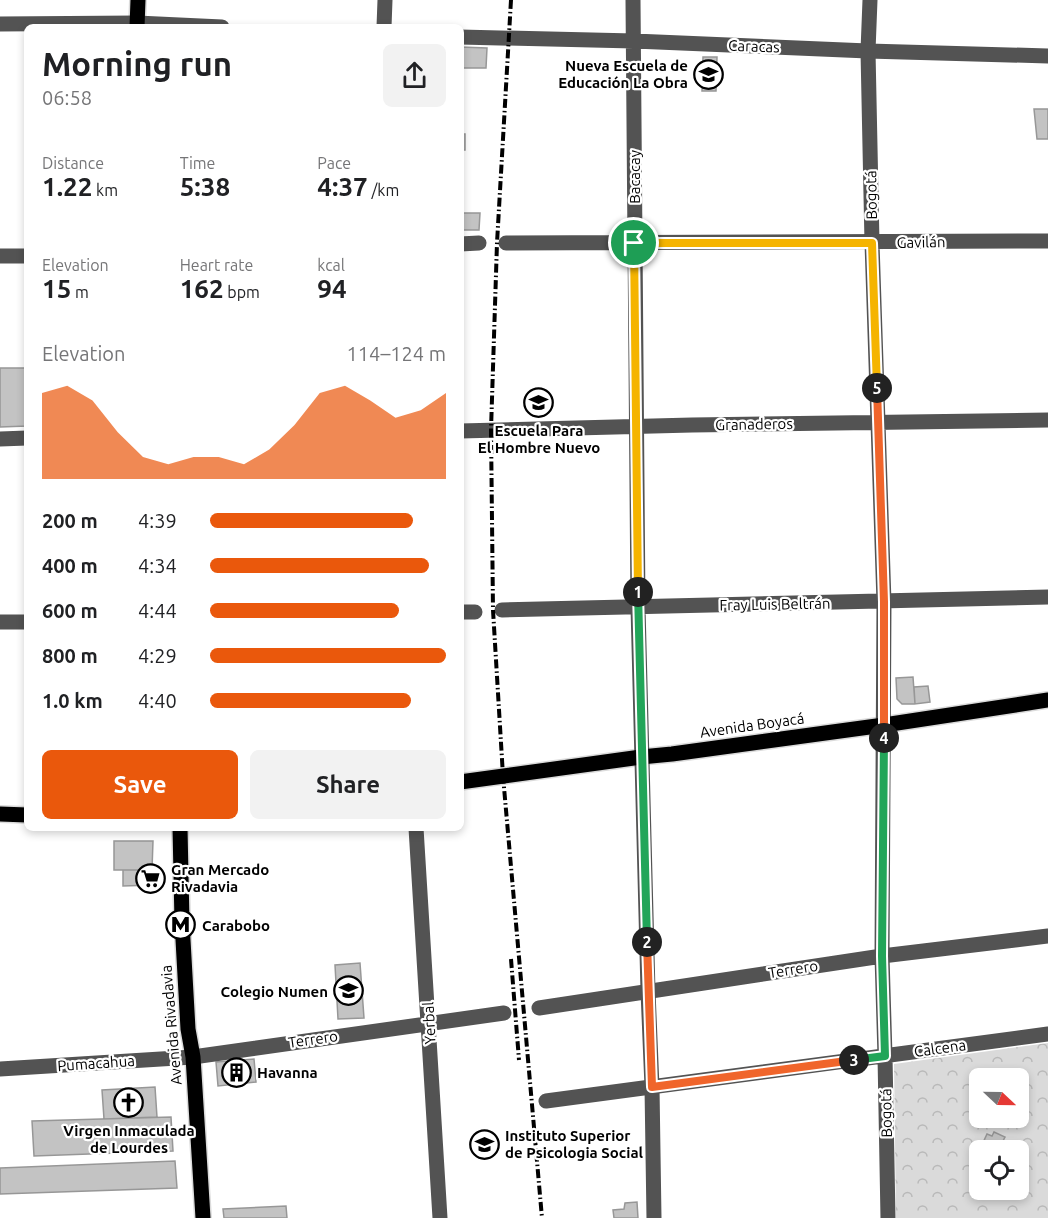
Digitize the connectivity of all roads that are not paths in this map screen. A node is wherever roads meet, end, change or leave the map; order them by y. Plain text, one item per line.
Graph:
1 (138, 0) edge
2 (385, 0) edge
3 (633, 0) edge
4 (870, 0) edge
5 (0, 24) edge
6 (24, 24) edge
7 (137, 24) edge
8 (384, 24) edge
9 (464, 36) edge
10 (634, 41) junction
11 (868, 51) junction
12 (1048, 56) edge
13 (1048, 241) edge
14 (479, 243) dead end
15 (506, 243) dead end
16 (634, 243) junction
17 (872, 243) junction
18 (464, 244) edge
19 (0, 256) edge
20 (24, 256) edge
21 (1048, 420) edge
22 (878, 423) junction
23 (637, 426) junction
24 (464, 431) edge
25 (24, 438) edge
26 (0, 439) edge
27 (1048, 597) edge
28 (884, 602) junction
29 (638, 607) junction
30 (502, 610) dead end
31 (0, 622) edge
32 (24, 622) edge
33 (1048, 700) edge
34 (884, 726) junction
35 (641, 757) junction
36 (464, 781) edge
37 (0, 814) edge
38 (24, 815) edge
39 (180, 831) edge
40 (416, 831) edge
41 (1048, 936) edge
42 (882, 956) junction
43 (648, 991) junction
44 (539, 1008) dead end
45 (504, 1013) dead end
46 (429, 1023) junction
47 (1048, 1034) edge
48 (193, 1056) junction
49 (885, 1056) junction
50 (0, 1069) edge
51 (652, 1087) junction
52 (546, 1101) dead end
53 (203, 1218) edge
54 (440, 1218) edge
55 (654, 1218) edge
56 (888, 1218) edge

1 - 7 main road
2 - 8 street
3 - 10 street, Bacacay
4 - 11 street, Bogotá
5 - 6 street
9 - 10 street, Caracas
10 - 11 street, Caracas
10 - 16 street, Bacacay
11 - 12 street, Caracas
11 - 17 street, Bogotá
13 - 17 street, Gavilán
14 - 18 street
15 - 16 street, Gavilán
16 - 17 street, Gavilán
16 - 23 street, Bacacay
17 - 22 street, Bogotá
19 - 20 street
21 - 22 street, Granaderos
22 - 23 street, Granaderos
22 - 28 street, Bogotá
23 - 24 street, Granaderos
23 - 29 street, Bacacay
25 - 26 street
27 - 28 street, Fray Luis Beltrán
28 - 29 street, Fray Luis Beltrán
28 - 34 street, Bogotá
29 - 30 street, Fray Luis Beltrán
29 - 35 street, Bacacay
31 - 32 street
33 - 34 main road, Avenida Boyacá
34 - 35 main road, Avenida Boyacá
34 - 42 street, Bogotá
35 - 36 main road, Avenida Boyacá
35 - 43 street, Bacacay
37 - 38 main road
39 - 48 main road, Avenida Rivadavia
40 - 46 street, Yerbal
41 - 42 street, Terrero
42 - 43 street, Terrero
42 - 49 street, Bogotá
43 - 44 street, Terrero
43 - 51 street, Bacacay
45 - 46 street, Terrero
46 - 48 street, Terrero
46 - 54 street, Yerbal
47 - 49 street, Calcena
48 - 50 street, Pumacahua
48 - 53 main road, Avenida Rivadavia
49 - 51 street, Calcena
49 - 56 street, Bogotá
51 - 52 street, Calcena
51 - 55 street, Bacacay

